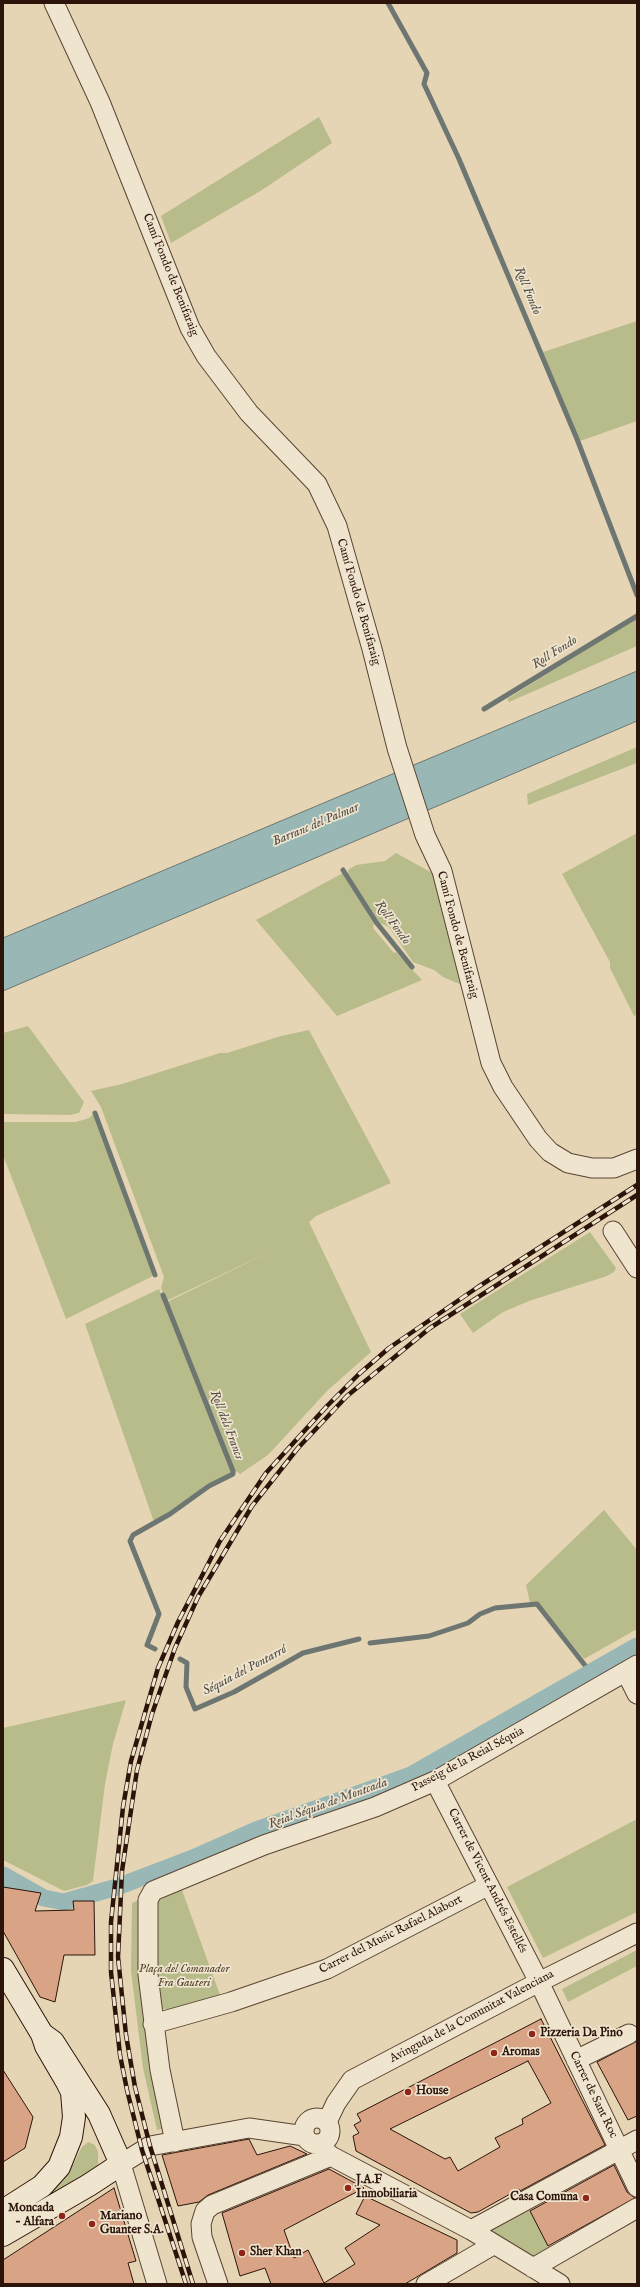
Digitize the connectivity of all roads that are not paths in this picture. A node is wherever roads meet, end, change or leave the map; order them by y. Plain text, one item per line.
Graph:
1 (54, 3) edge
2 (637, 1159) edge
3 (613, 1231) dead end
4 (637, 1268) edge
5 (631, 1669) edge
6 (637, 1694) edge
7 (435, 1781) junction
8 (489, 1885) junction
9 (637, 1933) edge
10 (3, 1969) edge
11 (539, 1982) junction
12 (154, 2024) junction
13 (42, 2034) junction
14 (628, 2034) dead end
15 (576, 2060) junction
16 (71, 2137) junction
17 (112, 2140) junction
18 (637, 2140) edge
19 (175, 2142) junction
20 (318, 2145) junction
21 (619, 2149) junction
22 (142, 2150) junction
23 (121, 2164) junction
24 (637, 2186) edge
25 (637, 2208) edge
26 (3, 2211) edge
27 (471, 2230) junction
28 (3, 2235) edge
29 (493, 2245) junction
30 (533, 2268) junction
31 (217, 2279) edge
32 (157, 2284) edge
33 (426, 2284) edge
34 (560, 2284) edge

1 - 2 street, Camí Fondo de Benifaraig
3 - 4 street
5 - 6 street
5 - 7 street, Passeig de la Reial Séquia
7 - 8 street, Carrer de Vicent Andrés Estellés
7 - 12 street, Passeig de la Reial Séquia
8 - 11 street, Carrer de Vicent Andrés Estellés
8 - 12 street, Carrer del Music Rafael Alabort
9 - 11 street, Avinguda de la Comunitat Valenciana
10 - 13 street
11 - 15 street, Carrer de Sant Roc
11 - 20 street, Avinguda de la Comunitat Valenciana
12 - 19 street
13 - 16 street
13 - 17 street
14 - 15 street
15 - 21 street, Carrer de Sant Roc
16 - 17 street
16 - 26 street
17 - 22 street
17 - 23 street
18 - 21 street
19 - 20 street
19 - 22 street
20 - 27 street
20 - 31 street
21 - 24 street, Carrer de Sant Roc
21 - 27 street
22 - 23 street
23 - 28 street
23 - 32 street
25 - 30 street
27 - 29 street
29 - 30 street
29 - 33 street
30 - 34 street

